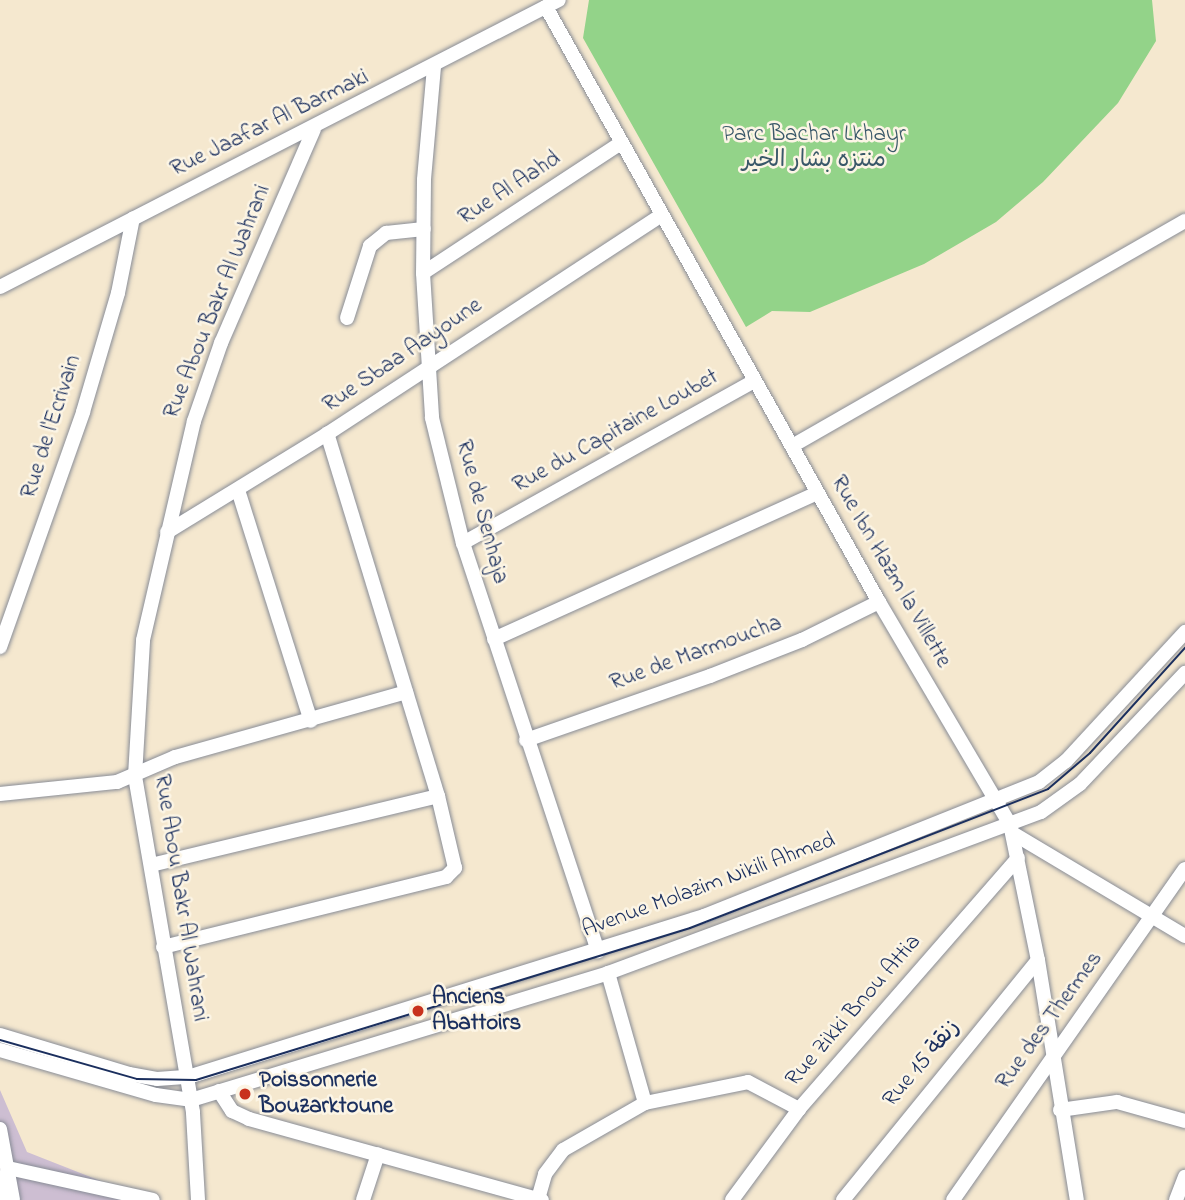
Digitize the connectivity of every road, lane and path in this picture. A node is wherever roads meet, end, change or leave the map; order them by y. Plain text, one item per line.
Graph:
1 (553, 4) edge
2 (434, 67) junction
3 (314, 128) junction
4 (621, 143) junction
5 (662, 215) junction
6 (133, 218) junction
7 (1185, 221) edge
8 (424, 229) junction
9 (423, 273) junction
10 (0, 287) edge
11 (347, 318) dead end
12 (427, 366) junction
13 (754, 381) junction
14 (327, 434) junction
15 (792, 446) junction
16 (238, 491) junction
17 (818, 493) junction
18 (167, 532) junction
19 (463, 543) junction
20 (879, 602) junction
21 (1185, 632) edge
22 (494, 639) junction
23 (0, 647) edge
24 (1185, 675) edge
25 (406, 692) junction
26 (311, 721) junction
27 (526, 740) junction
28 (135, 776) junction
29 (0, 794) edge
30 (438, 796) junction
31 (997, 801) junction
32 (1012, 829) junction
33 (1018, 858) junction
34 (151, 866) junction
35 (1185, 869) edge
36 (1152, 917) junction
37 (1185, 936) edge
38 (163, 947) junction
39 (597, 951) junction
40 (1038, 960) junction
41 (608, 973) junction
42 (0, 1035) edge
43 (0, 1050) edge
44 (1051, 1056) junction
45 (188, 1077) junction
46 (234, 1087) junction
47 (219, 1091) junction
48 (191, 1100) junction
49 (645, 1103) junction
50 (799, 1109) junction
51 (1060, 1110) junction
52 (249, 1119) junction
53 (1185, 1121) edge
54 (0, 1129) edge
55 (379, 1154) junction
56 (8, 1168) junction
57 (1185, 1177) edge
58 (540, 1199) edge
59 (0, 1200) edge
60 (13, 1200) edge
61 (153, 1200) edge
62 (198, 1200) edge
63 (363, 1200) edge
64 (732, 1200) edge
65 (843, 1200) edge
66 (953, 1200) edge
67 (1077, 1200) edge
68 (1176, 1200) edge

1 - 2 street, Rue Jaafar Al Barmaki
1 - 4 street, Rue Ibn Hazm la Villette
2 - 3 street, Rue Jaafar Al Barmaki
2 - 8 street, Rue de Senhaja
3 - 6 street, Rue Jaafar Al Barmaki
3 - 18 street, Rue Abou Bakr Al Wahrani
4 - 5 street, Rue Ibn Hazm la Villette
4 - 9 street, Rue Al Aahd
5 - 12 street, Rue Sbaa Aayoune
5 - 13 street, Rue Ibn Hazm la Villette
6 - 10 street, Rue Jaafar Al Barmaki
6 - 23 street, Rue de l'Ecrivain
7 - 15 street
8 - 9 street, Rue de Senhaja
8 - 11 street
9 - 12 street, Rue de Senhaja
12 - 14 street, Rue Sbaa Aayoune
12 - 19 street, Rue de Senhaja
13 - 15 street, Rue Ibn Hazm la Villette
13 - 19 street, Rue du Capitaine Loubet
14 - 16 street, Rue Sbaa Aayoune
14 - 25 street
15 - 17 street, Rue Ibn Hazm la Villette
16 - 18 street, Rue Sbaa Aayoune
16 - 26 street
17 - 20 street, Rue Ibn Hazm la Villette
17 - 22 street
18 - 28 street, Rue Abou Bakr Al Wahrani
19 - 22 street, Rue de Senhaja
20 - 27 street, Rue de Marmoucha
20 - 31 street, Rue Ibn Hazm la Villette
21 - 31 street, Avenue Molazim Nikili Ahmed
22 - 27 street, Rue de Senhaja
24 - 32 street, Avenue Molazim Nikili Ahmed
25 - 26 street
25 - 30 street
26 - 28 street
27 - 39 street, Rue de Senhaja
28 - 29 street
28 - 34 street, Rue Abou Bakr Al Wahrani
30 - 34 street
30 - 38 street
31 - 32 street, Rue Ibn Hazm la Villette
31 - 39 street, Avenue Molazim Nikili Ahmed
32 - 33 street, Rue Ibn Hazm la Villette
32 - 36 street
32 - 41 street, Avenue Molazim Nikili Ahmed
33 - 40 street, Rue Ibn Hazm la Villette
33 - 50 street, Rue Zikki Bnou Attia
34 - 38 street, Rue Abou Bakr Al Wahrani
35 - 36 street, Rue des Thermes
36 - 37 street
36 - 44 street, Rue des Thermes
38 - 45 street, Rue Abou Bakr Al Wahrani
39 - 45 street, Avenue Molazim Nikili Ahmed
40 - 44 street, Rue Ibn Hazm la Villette
40 - 65 street, Rue 15 زنقة
41 - 46 street, Avenue Molazim Nikili Ahmed
41 - 49 street
42 - 45 street, Avenue Molazim Nikili Ahmed
43 - 48 street
44 - 51 street, Rue Ibn Hazm la Villette
44 - 66 street, Rue des Thermes
45 - 48 street, Rue Abou Bakr Al Wahrani
46 - 47 street, Avenue Molazim Nikili Ahmed
46 - 52 street
47 - 48 street, Avenue Molazim Nikili Ahmed
47 - 52 street
48 - 62 street, Rue Abou Bakr Al Wahrani
49 - 50 street
49 - 58 street
50 - 64 street, Rue Zikki Bnou Attia
51 - 53 street
51 - 67 street, Rue Ibn Hazm la Villette
52 - 55 street
54 - 56 street
55 - 58 street
55 - 63 street
56 - 59 street
56 - 60 street
56 - 61 street
57 - 68 street

